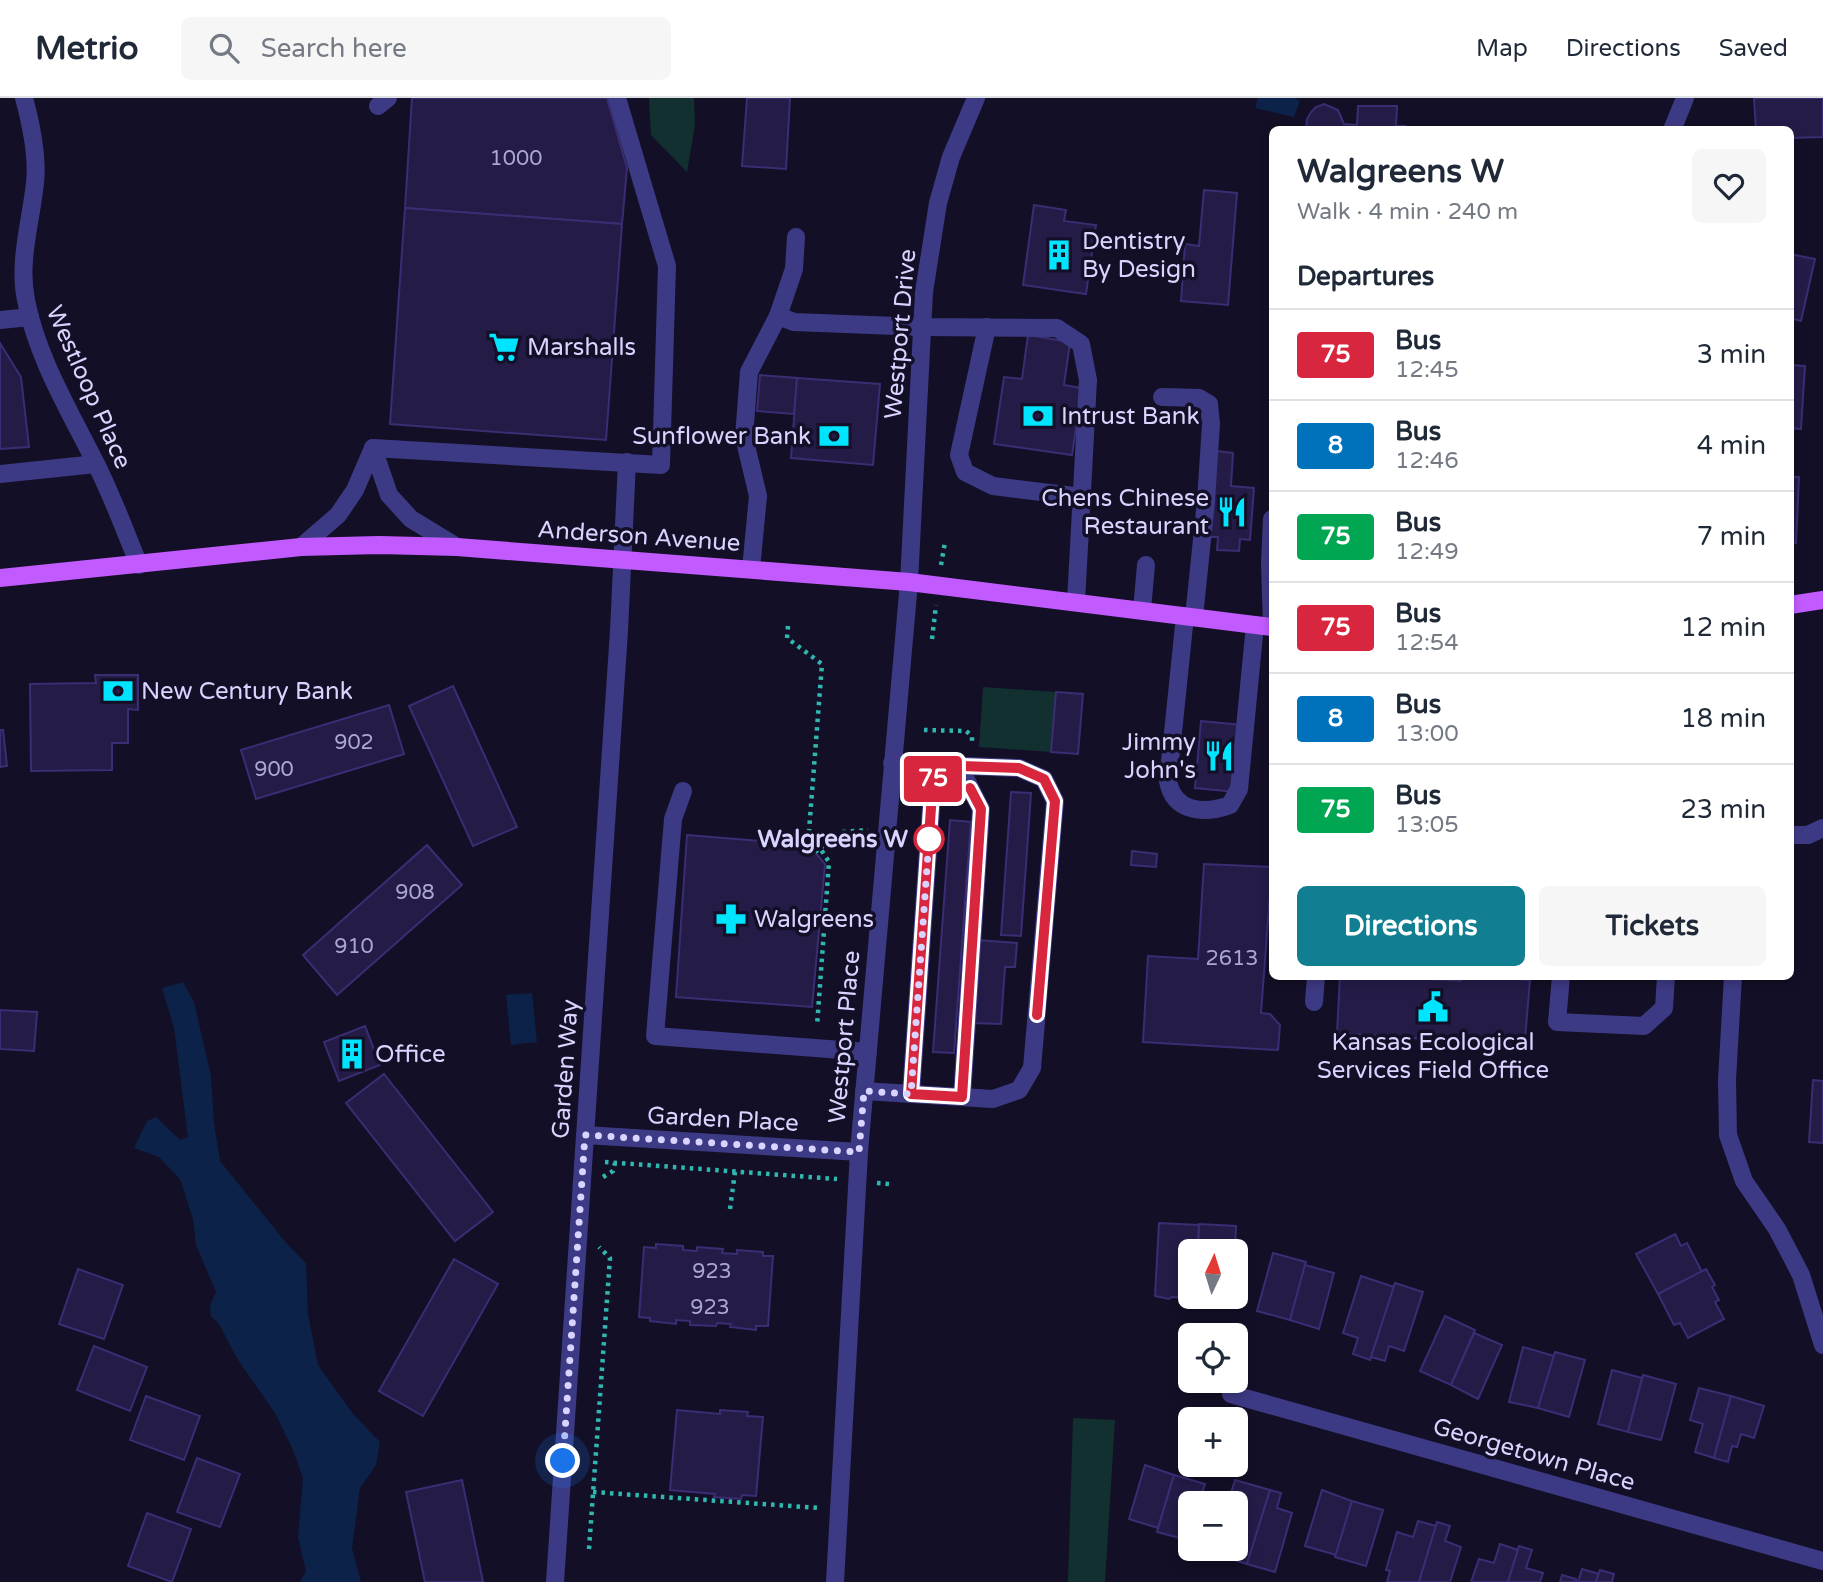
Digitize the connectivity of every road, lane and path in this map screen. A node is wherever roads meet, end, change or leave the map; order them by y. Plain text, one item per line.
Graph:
1 (24, 98) edge
2 (617, 98) edge
3 (976, 98) edge
4 (1685, 98) edge
5 (1674, 126) edge
6 (796, 237) dead end
7 (778, 316) junction
8 (30, 317) junction
9 (0, 320) edge
10 (922, 327) junction
11 (987, 327) junction
12 (1162, 397) dead end
13 (373, 448) junction
14 (627, 462) junction
15 (96, 464) junction
16 (0, 474) edge
17 (1082, 497) junction
18 (301, 547) junction
19 (457, 547) junction
20 (622, 560) junction
21 (139, 565) junction
22 (1146, 565) dead end
23 (751, 569) junction
24 (0, 578) edge
25 (1269, 579) edge
26 (909, 582) junction
27 (1823, 600) edge
28 (1076, 602) junction
29 (1794, 604) edge
30 (1142, 610) junction
31 (1189, 617) junction
32 (788, 626) dead end
33 (1266, 626) edge
34 (892, 763) junction
35 (934, 765) junction
36 (960, 766) junction
37 (684, 791) dead end
38 (1823, 828) edge
39 (887, 829) junction
40 (1794, 835) edge
41 (818, 850) junction
42 (1316, 980) edge
43 (1561, 980) edge
44 (1666, 980) edge
45 (1733, 980) edge
46 (1314, 1002) dead end
47 (815, 1048) junction
48 (868, 1052) junction
49 (864, 1091) junction
50 (911, 1094) junction
51 (962, 1097) junction
52 (585, 1135) junction
53 (859, 1152) junction
54 (583, 1160) junction
55 (615, 1163) junction
56 (735, 1172) junction
57 (602, 1178) dead end
58 (857, 1181) junction
59 (890, 1184) dead end
60 (730, 1209) dead end
61 (597, 1245) dead end
62 (1823, 1345) edge
63 (1231, 1394) dead end
64 (593, 1492) junction
65 (839, 1509) junction
66 (589, 1549) dead end
67 (1823, 1561) edge
68 (555, 1582) edge
69 (835, 1582) edge

1 - 8 street, Westloop Place
2 - 14 street
3 - 10 street, Westport Drive
4 - 5 street
6 - 7 street
7 - 10 street
7 - 23 street
8 - 9 street
8 - 15 street, Westloop Place
10 - 11 street
10 - 26 street, Westport Drive
11 - 17 street
11 - 17 street
12 - 31 street
13 - 14 street
13 - 18 street
13 - 19 street
14 - 20 street, Garden Way
15 - 16 street
15 - 21 street, Westloop Place
17 - 28 street
18 - 19 main road, Anderson Avenue
18 - 21 main road, Anderson Avenue
19 - 20 main road, Anderson Avenue
20 - 23 main road, Anderson Avenue
20 - 52 street, Garden Way
21 - 24 main road, Anderson Avenue
22 - 30 street
23 - 26 main road, Anderson Avenue
25 - 33 street
26 - 28 main road, Anderson Avenue
26 - 34 street, Westport Place
27 - 29 main road
28 - 30 main road, Anderson Avenue
30 - 31 main road, Anderson Avenue
31 - 33 main road, Anderson Avenue
31 - 33 street
32 - 41 path
34 - 35 street
34 - 39 street, Westport Place
35 - 36 street
35 - 50 street
36 - 51 street
36 - 51 street
37 - 47 street
38 - 40 street
39 - 41 path
39 - 48 street, Westport Place
41 - 47 path
42 - 46 street
43 - 44 street
45 - 62 street
47 - 48 street
48 - 49 street, Westport Place
49 - 50 street
49 - 53 street, Westport Place
50 - 51 street
52 - 53 street, Garden Place
52 - 54 street, Garden Way
53 - 58 street, Westport Place
54 - 55 path
54 - 68 street, Garden Way
55 - 56 path
55 - 57 path
56 - 58 path
56 - 60 path
58 - 59 path
58 - 65 street, Westport Place
61 - 64 path
63 - 67 street, Georgetown Place
64 - 65 path
64 - 66 path
65 - 69 street, Westport Place

